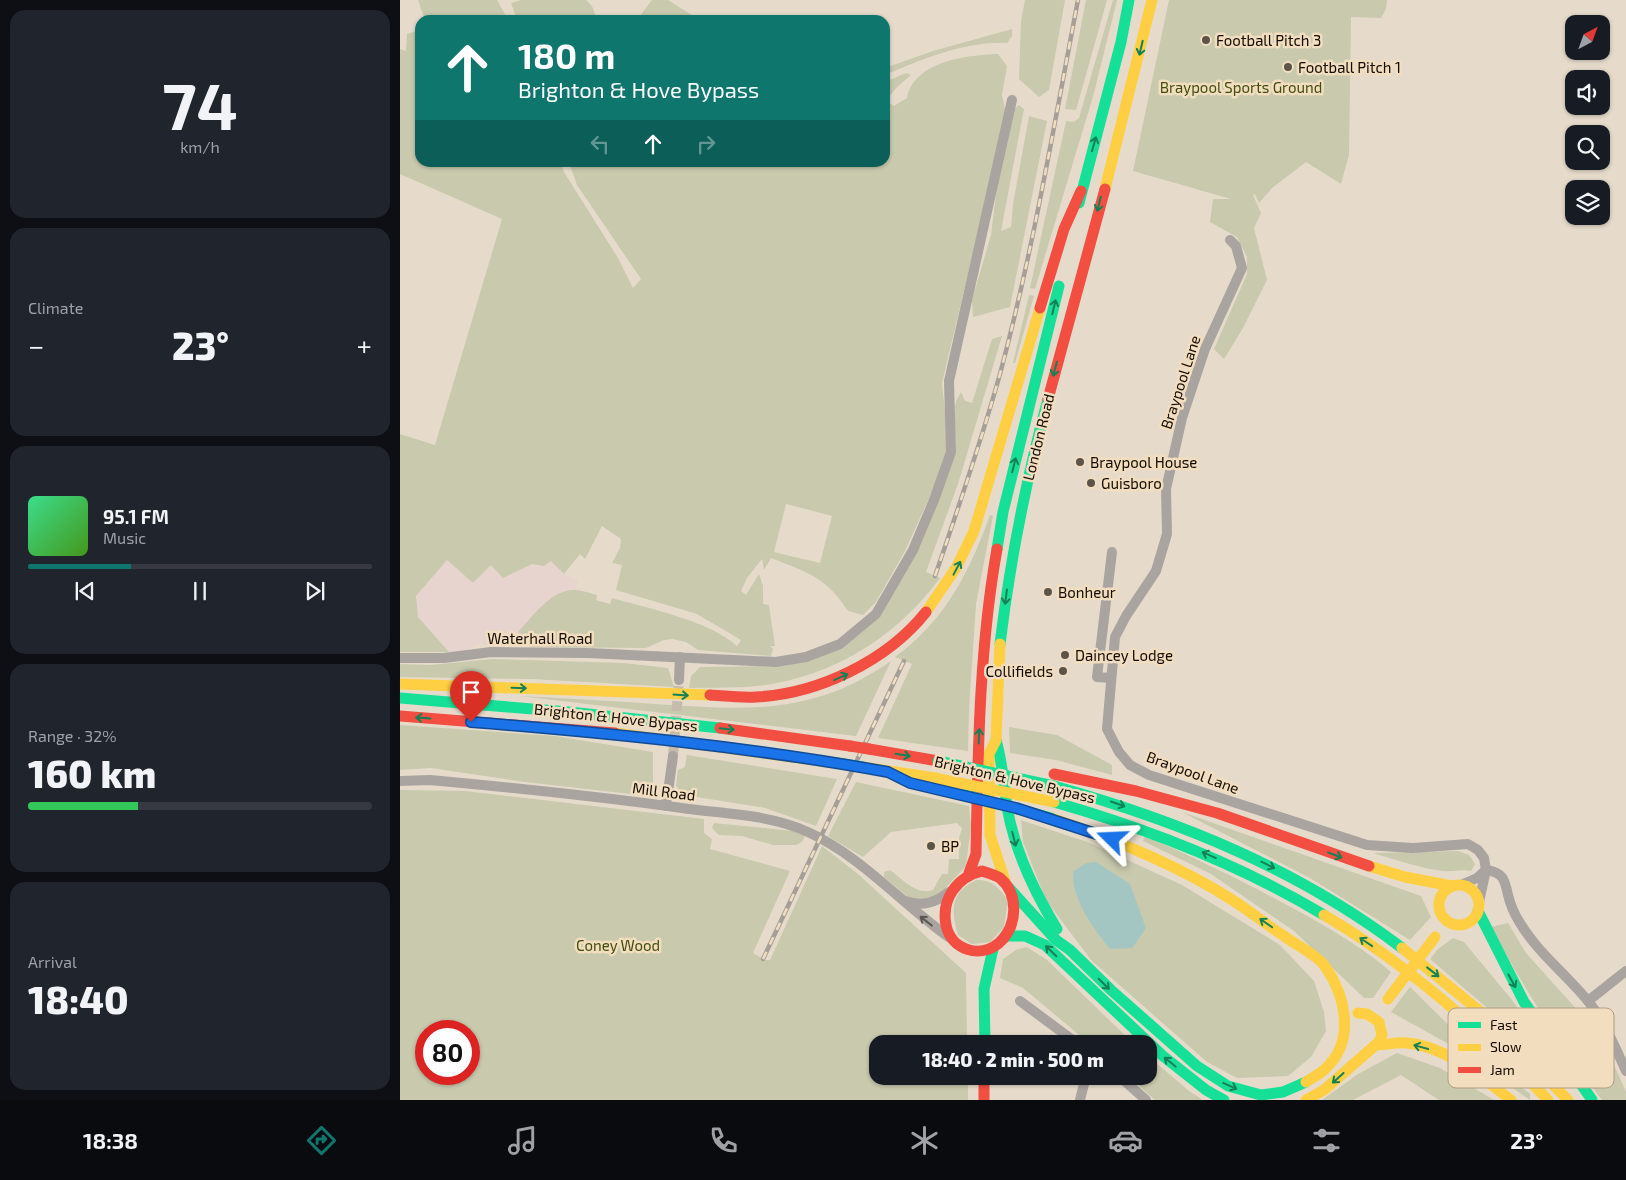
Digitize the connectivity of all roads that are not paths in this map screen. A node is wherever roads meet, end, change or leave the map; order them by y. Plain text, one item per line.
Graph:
1 (1129, 0) edge
2 (1152, 0) edge
3 (1012, 100) dead end
4 (1081, 191) junction
5 (1230, 240) dead end
6 (1112, 552) dead end
7 (680, 657) junction
8 (400, 658) edge
9 (1112, 678) junction
10 (679, 680) tunnel mouth
11 (400, 684) edge
12 (400, 698) edge
13 (400, 716) edge
14 (996, 740) junction
15 (673, 756) tunnel mouth
16 (1054, 780) junction
17 (400, 781) edge
18 (935, 783) junction
19 (666, 806) junction
20 (1486, 870) junction
21 (968, 873) junction
22 (1007, 884) junction
23 (1456, 886) junction
24 (952, 889) junction
25 (901, 900) junction
26 (1479, 907) junction
27 (1441, 916) junction
28 (1454, 925) junction
29 (1005, 936) junction
30 (1435, 937) junction
31 (952, 940) junction
32 (994, 949) junction
33 (967, 950) junction
34 (1070, 950) junction
35 (1305, 951) junction
36 (1626, 971) edge
37 (984, 989) junction
38 (1388, 999) junction
39 (1020, 1000) dead end
40 (1588, 1001) junction
41 (1452, 1008) edge
42 (1475, 1008) edge
43 (1528, 1008) edge
44 (1593, 1008) edge
45 (1358, 1013) junction
46 (1345, 1030) junction
47 (1382, 1032) junction
48 (985, 1035) edge
49 (1066, 1035) edge
50 (1614, 1044) edge
51 (1371, 1048) junction
52 (1448, 1058) edge
53 (1626, 1071) edge
54 (1314, 1077) junction
55 (984, 1085) edge
56 (1084, 1085) edge
57 (1128, 1085) edge
58 (1495, 1088) edge
59 (1537, 1088) edge
60 (1557, 1088) edge
61 (1584, 1088) edge
62 (984, 1100) edge
63 (1080, 1100) edge
64 (1146, 1100) edge
65 (1224, 1100) edge
66 (1306, 1100) edge
67 (1512, 1100) edge
68 (1548, 1100) edge
69 (1568, 1100) edge
70 (1592, 1100) edge

4 -> 1 highway, London Road
2 -> 14 highway, London Road
3 - 7 street, Waterhall Road
11 -> 4 highway
21 -> 4 highway, London Road
5 - 9 street, Braypool Lane
6 - 9 street
7 - 8 street, Waterhall Road
7 - 10 street
9 - 20 street, Braypool Lane
12 -> 16 highway, Brighton & Hove Bypass, bridge
18 -> 13 highway, Brighton & Hove Bypass, bridge
14 - 22 highway, London Road
14 -> 34 highway
15 - 19 street
16 -> 23 highway
16 -> 42 highway, Brighton & Hove Bypass
17 - 19 street, Mill Road
35 -> 18 highway, bridge
41 -> 18 highway, Brighton & Hove Bypass, bridge
19 - 25 street, Mill Road
20 - 23 street
20 - 26 street
20 - 40 street
21 - 22 highway
21 - 24 highway
22 - 29 highway
22 - 34 highway
23 - 26 highway
23 - 27 highway
24 - 25 street
24 - 31 highway
31 -> 25 street, Mill Road
26 - 28 highway
26 -> 43 highway
27 - 28 highway
27 - 30 highway
28 - 30 highway
29 - 32 highway
65 -> 29 highway
30 - 38 highway, bridge
31 - 33 highway
32 - 33 highway
32 - 37 highway
33 - 37 highway
34 -> 54 highway
35 - 46 highway
35 - 54 highway
36 - 40 street
37 - 48 highway
38 - 45 highway
38 - 47 highway
39 - 49 street
40 - 44 street
45 - 46 highway
45 - 47 highway
46 - 51 highway
46 - 54 highway
47 - 51 highway
50 - 53 street
52 -> 51 highway
51 -> 66 highway
55 - 62 highway
56 - 63 street
57 - 64 street
67 -> 58 highway
68 -> 59 highway, Brighton & Hove Bypass, bridge
60 -> 69 highway, Brighton & Hove Bypass
61 -> 70 highway

